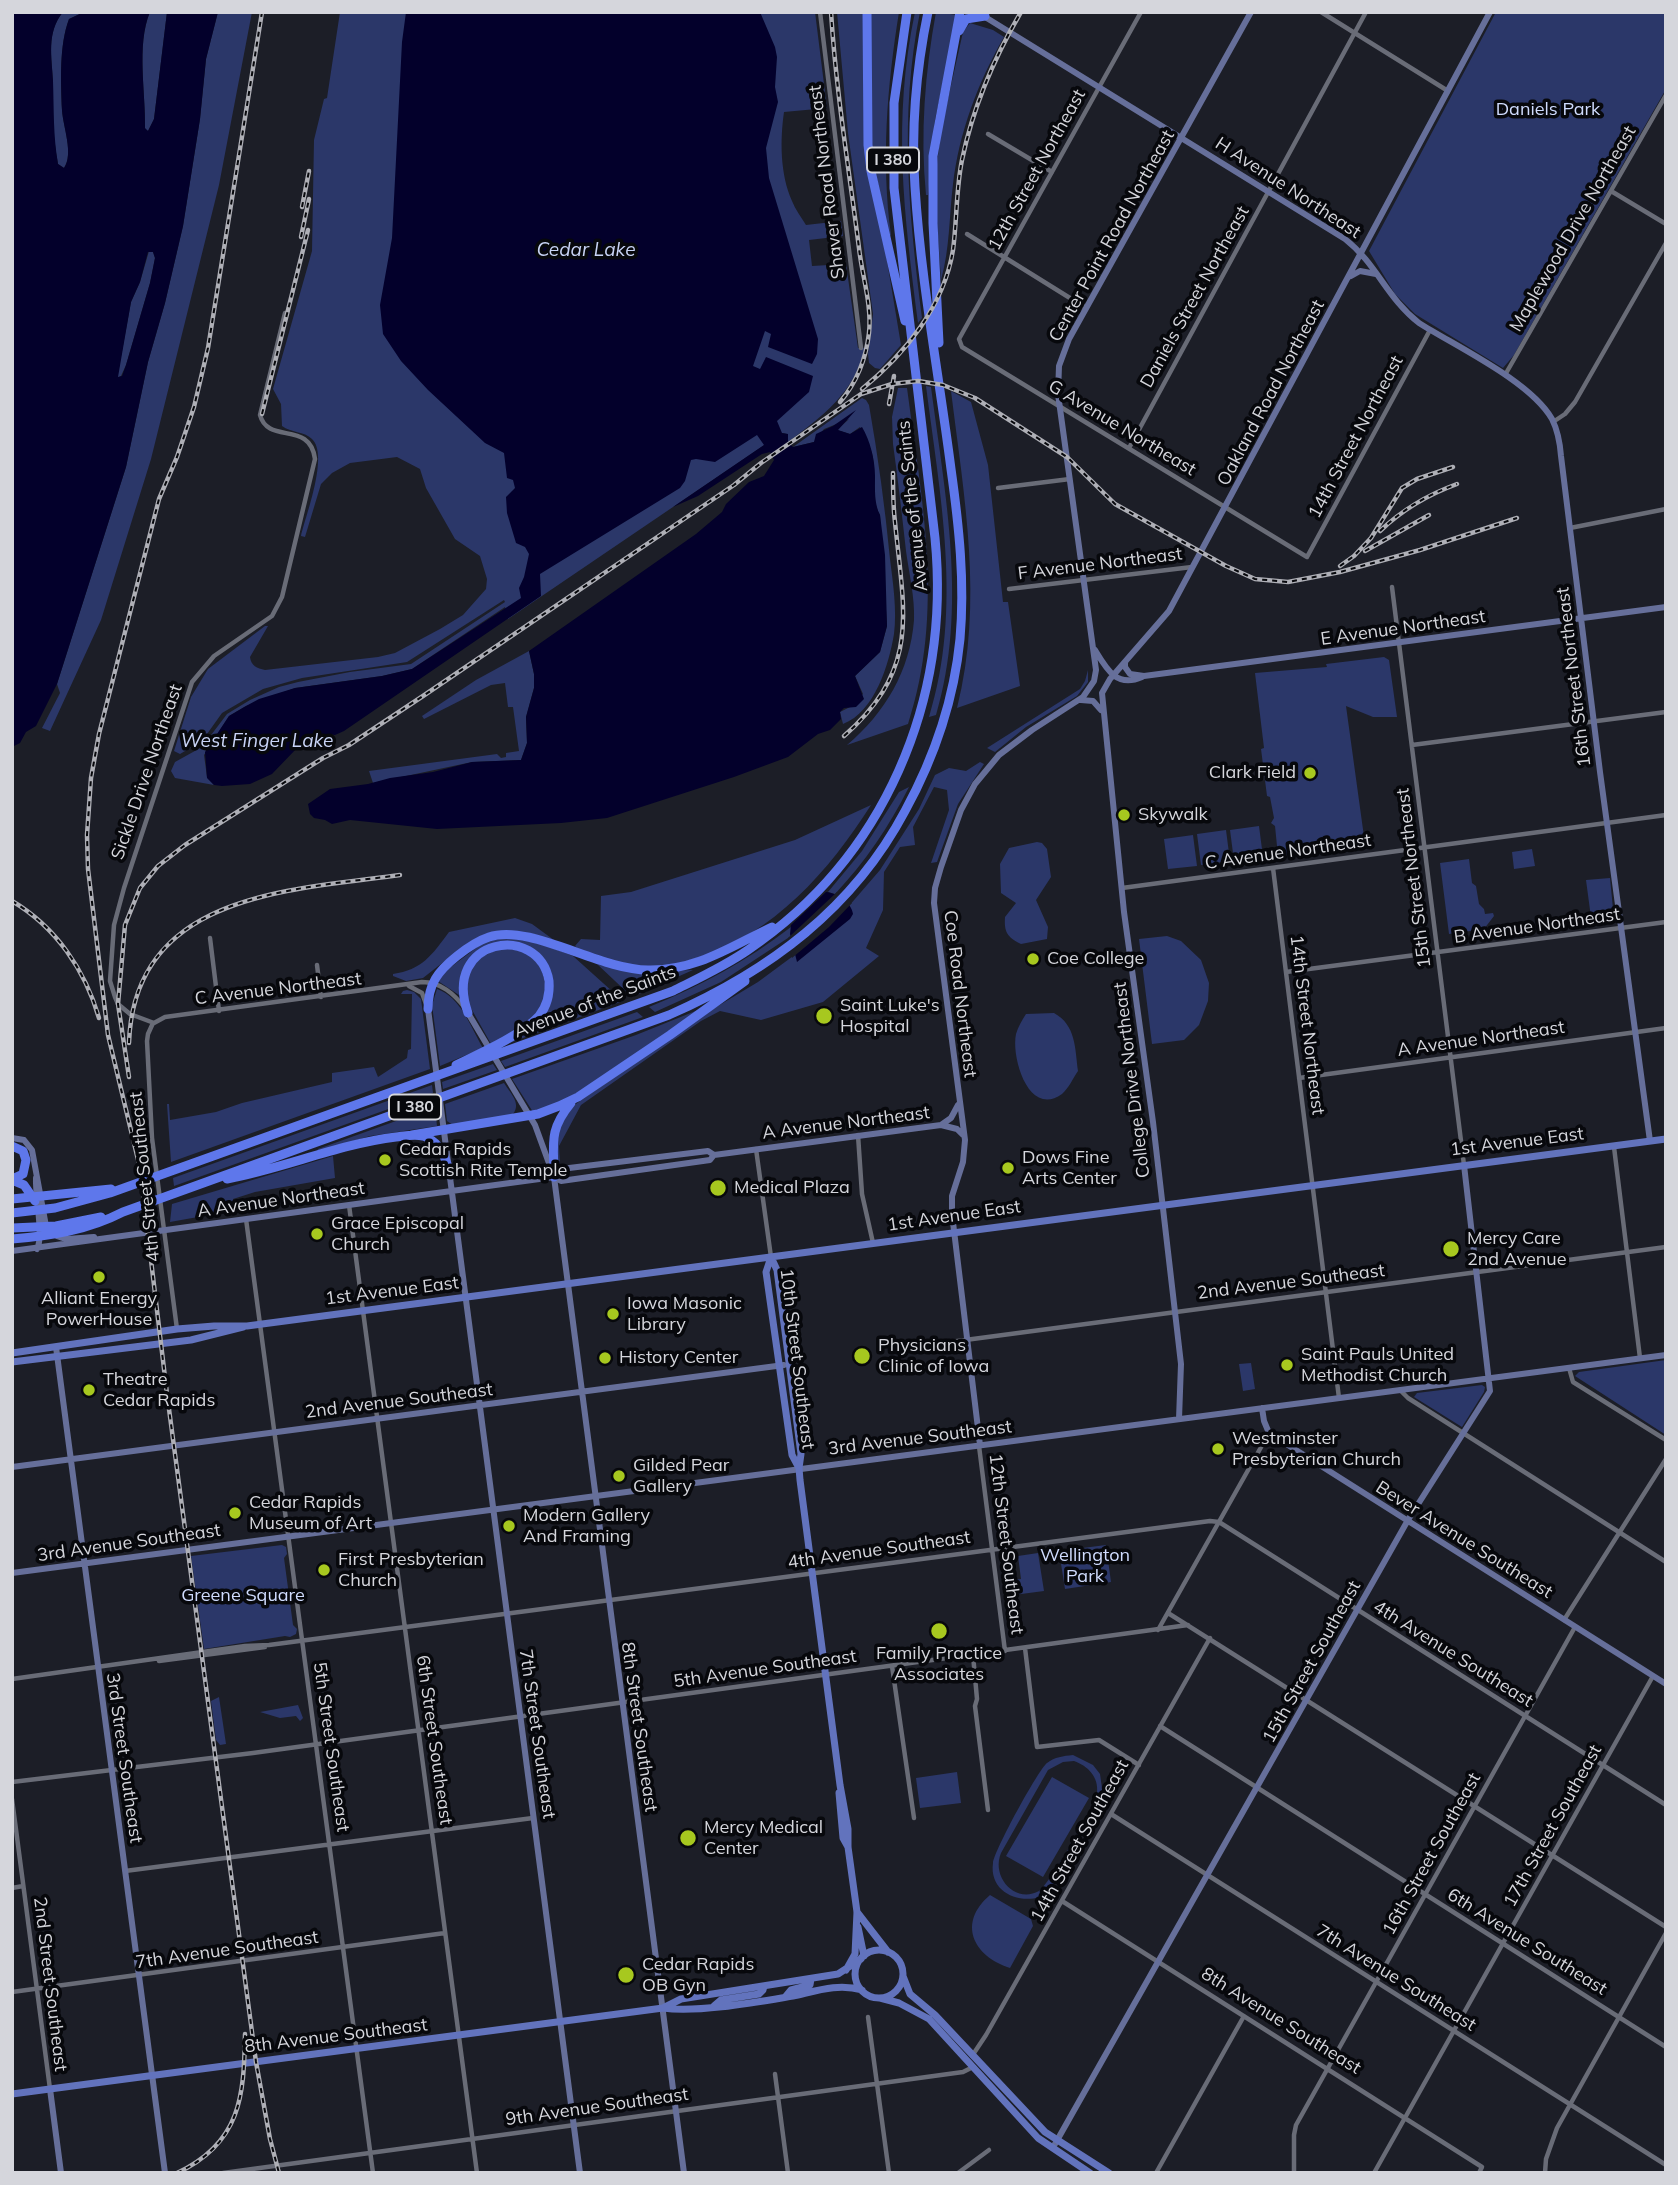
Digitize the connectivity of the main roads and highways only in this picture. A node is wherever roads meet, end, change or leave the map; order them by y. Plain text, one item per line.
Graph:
1 (867, 12) edge
2 (960, 12) edge
3 (1251, 12) edge
4 (1490, 12) edge
5 (981, 14) edge
6 (906, 15) edge
7 (927, 16) edge
8 (956, 39) junction
9 (1181, 137) junction
10 (1362, 253) junction
11 (1379, 276) junction
12 (1349, 277) junction
13 (904, 306) junction
14 (940, 380) junction
15 (1553, 422) joint
16 (1666, 607) edge
17 (1581, 618) junction
18 (1092, 645) junction
19 (1127, 659) junction
20 (1113, 675) junction
21 (1144, 677) junction
22 (1079, 700) junction
23 (1102, 711) junction
24 (1112, 785) joint
25 (786, 920) junction
26 (776, 957) junction
27 (428, 1009) joint
28 (468, 1013) joint
29 (401, 1089) junction
30 (578, 1097) junction
31 (959, 1100) junction
32 (530, 1115) junction
33 (941, 1125) junction
34 (443, 1127) junction
35 (412, 1135) junction
36 (965, 1137) junction
37 (12, 1138) edge
38 (1666, 1139) edge
39 (1650, 1141) junction
40 (12, 1146) edge
41 (714, 1155) junction
42 (447, 1164) junction
43 (1464, 1165) junction
44 (37, 1173) junction
45 (554, 1177) junction
46 (12, 1179) edge
47 (197, 1186) junction
48 (127, 1187) junction
49 (450, 1191) junction
50 (12, 1199) edge
51 (36, 1203) junction
52 (1162, 1206) junction
53 (123, 1212) junction
54 (12, 1213) edge
55 (12, 1228) edge
56 (953, 1232) junction
57 (114, 1237) junction
58 (12, 1239) edge
59 (37, 1249) junction
60 (12, 1251) edge
61 (771, 1257) junction
62 (569, 1284) junction
63 (465, 1298) junction
64 (247, 1326) junction
65 (56, 1347) junction
66 (12, 1353) edge
67 (1666, 1355) edge
68 (57, 1356) junction
69 (12, 1362) edge
70 (789, 1364) junction
71 (779, 1365) junction
72 (1489, 1378) junction
73 (583, 1391) junction
74 (479, 1405) junction
75 (1262, 1408) junction
76 (1178, 1419) junction
77 (979, 1445) junction
78 (71, 1459) junction
79 (12, 1467) edge
80 (799, 1468) junction
81 (596, 1496) junction
82 (493, 1509) junction
83 (1408, 1520) junction
84 (85, 1563) junction
85 (12, 1573) edge
86 (1666, 1684) edge
87 (856, 1915) junction
88 (888, 1952) junction
89 (863, 1957) junction
90 (846, 1970) junction
91 (903, 1976) junction
92 (811, 1979) junction
93 (764, 1986) junction
94 (862, 1990) junction
95 (786, 1997) junction
96 (880, 1998) junction
97 (714, 2006) junction
98 (663, 2008) junction
99 (560, 2022) junction
100 (152, 2076) junction
101 (50, 2088) junction
102 (12, 2094) edge
103 (1057, 2140) junction
104 (1052, 2149) junction
105 (61, 2173) edge
106 (165, 2173) edge
107 (580, 2173) edge
108 (684, 2173) edge
109 (1090, 2173) edge
110 (1109, 2173) edge

1 - 13 highway
2 - 8 highway
3 - 9 main road, Center Point Road Northeast
4 - 10 main road, Oakland Road Northeast
5 - 8 highway
5 - 9 main road, H Avenue Northeast
6 - 13 highway, I 380
7 - 14 highway, Avenue of the Saints / I 380
8 - 14 highway
9 - 10 main road, H Avenue Northeast
9 - 18 main road, Center Point Road Northeast
10 - 11 main road, H Avenue Northeast
10 - 12 main road, Oakland Road Northeast
11 - 12 main road
11 - 15 main road, H Avenue Northeast
12 - 19 main road, Oakland Road Northeast
13 - 25 highway, Avenue of the Saints / I 380
14 - 26 highway, Avenue of the Saints / I 380
15 - 17 main road, 16th Street Northeast
16 - 17 main road, E Avenue Northeast
17 - 21 main road, E Avenue Northeast
17 - 39 main road, 16th Street Northeast
18 - 20 main road
18 - 22 main road, Center Point Road Northeast
19 - 20 main road, Oakland Road Northeast
19 - 21 main road
20 - 21 main road, E Avenue Northeast
20 - 23 main road, Oakland Road Northeast
22 - 23 main road
22 - 31 main road, Coe Road Northeast
23 - 24 main road, Oakland Road Northeast
24 - 52 main road, College Drive Northeast
25 - 27 highway
25 - 29 highway, Avenue of the Saints / I 380
26 - 30 highway
26 - 47 highway, Avenue of the Saints / I 380
27 - 34 main road, 7th Street Southeast
28 - 29 highway
28 - 32 main road, 8th Street Southeast
29 - 48 highway, Avenue of the Saints / I 380
30 - 32 highway
30 - 45 highway
31 - 33 main road
31 - 36 main road, Coe Road Northeast
32 - 34 highway
32 - 45 main road, 8th Street Southeast
33 - 36 main road
33 - 41 main road, A Avenue Northeast
34 - 35 highway
34 - 42 main road, 7th Street Southeast
35 - 42 highway
35 - 47 highway
36 - 56 main road, Coe Road Northeast
37 - 44 main road
38 - 39 main road, 1st Avenue East
39 - 43 main road, 1st Avenue East
40 - 46 highway
41 - 45 main road, A Avenue Northeast
41 - 45 main road, A Avenue Northeast
42 - 49 main road, 7th Street Southeast
43 - 52 main road, 1st Avenue East
43 - 72 main road, 15th Street Southeast
44 - 51 main road
44 - 57 main road
45 - 49 main road, A Avenue Northeast
45 - 62 main road, 8th Street Southeast
46 - 51 highway
47 - 53 highway, I 380
48 - 50 highway
48 - 54 highway, Avenue of the Saints / I 380
49 - 57 main road, A Avenue Northeast
49 - 63 main road, 7th Street Southeast
51 - 59 main road
52 - 56 main road, 1st Avenue East
52 - 76 main road, College Drive Northeast
53 - 55 highway, I 380
53 - 58 highway
56 - 61 main road, 1st Avenue East
56 - 77 main road, 12th Street Southeast
57 - 59 main road, A Avenue Northeast
59 - 60 main road, A Avenue Northeast
61 - 62 main road, 1st Avenue East
61 - 70 main road, 10th Street Southeast
61 - 71 main road, 10th Street Southeast
62 - 63 main road, 1st Avenue East
62 - 73 main road, 8th Street Southeast
63 - 64 main road, 1st Avenue East
63 - 74 main road, 7th Street Southeast
64 - 65 main road, 1st Avenue East
64 - 68 main road, 1st Avenue East
65 - 66 main road, 1st Avenue East
65 - 68 main road, 3rd Street Southeast
67 - 72 main road, 3rd Avenue Southeast
68 - 69 main road, 1st Avenue East
68 - 78 main road, 3rd Street Southeast
70 - 71 main road, 2nd Avenue Southeast
70 - 80 main road, 10th Street Southeast
71 - 73 main road, 2nd Avenue Southeast
71 - 80 main road, 10th Street Southeast
72 - 75 main road, 3rd Avenue Southeast
72 - 83 main road, 15th Street Southeast
73 - 74 main road, 2nd Avenue Southeast
73 - 81 main road, 8th Street Southeast
74 - 78 main road, 2nd Avenue Southeast
74 - 82 main road, 7th Street Southeast
75 - 76 main road, 3rd Avenue Southeast
75 - 83 main road, Bever Avenue Southeast
76 - 77 main road, 3rd Avenue Southeast
77 - 80 main road, 3rd Avenue Southeast
78 - 79 main road, 2nd Avenue Southeast
78 - 84 main road, 3rd Street Southeast
80 - 81 main road, 3rd Avenue Southeast
80 - 87 main road, 10th Street Southeast
81 - 82 main road, 3rd Avenue Southeast
81 - 98 main road, 8th Street Southeast
82 - 84 main road, 3rd Avenue Southeast
82 - 99 main road, 7th Street Southeast
83 - 86 main road, Bever Avenue Southeast
83 - 103 main road, 15th Street Southeast
84 - 85 main road, 3rd Avenue Southeast
84 - 100 main road, 3rd Street Southeast
87 - 88 main road, 10th Street Southeast
87 - 89 main road, 10th Street Southeast
87 - 90 main road, 10th Street Southeast
88 - 89 main road
88 - 91 main road
89 - 90 main road, 8th Avenue Southeast
89 - 94 main road
90 - 92 main road, 8th Avenue Southeast
91 - 96 main road
91 - 103 main road
92 - 93 main road, 8th Avenue Southeast
92 - 95 main road
93 - 97 main road
93 - 98 main road, 8th Avenue Southeast
94 - 95 main road, 8th Avenue Southeast
94 - 96 main road
95 - 97 main road, 8th Avenue Southeast
96 - 104 main road
97 - 98 main road, 8th Avenue Southeast
98 - 99 main road, 8th Avenue Southeast
98 - 108 main road, 8th Street Southeast
99 - 100 main road, 8th Avenue Southeast
99 - 107 main road, 7th Street Southeast
100 - 101 main road, 8th Avenue Southeast
100 - 106 main road, 3rd Street Southeast
101 - 102 main road, 8th Avenue Southeast
101 - 105 main road, 2nd Street Southeast
103 - 104 main road, 15th Street Southeast
103 - 110 main road
104 - 109 main road

